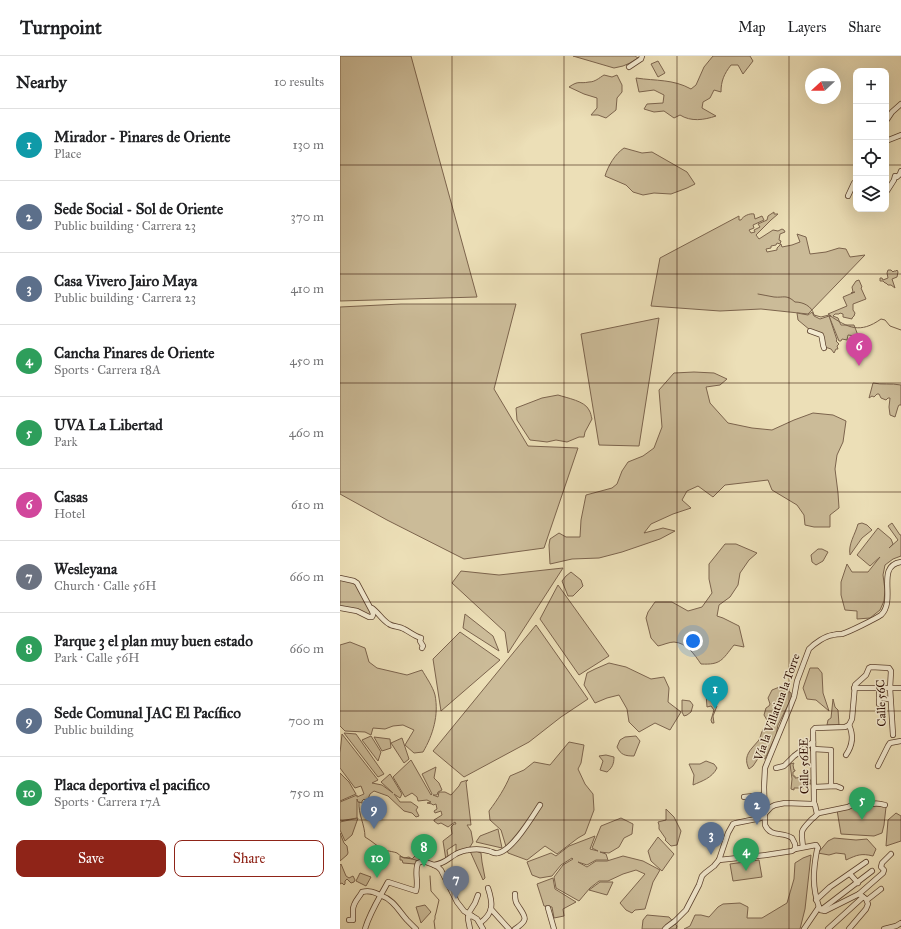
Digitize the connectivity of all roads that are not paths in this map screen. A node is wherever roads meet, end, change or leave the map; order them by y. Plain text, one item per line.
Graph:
1 (642, 56) edge
2 (629, 67) dead end
3 (901, 104) edge
4 (889, 116) edge
5 (900, 136) edge
6 (889, 141) edge
7 (901, 171) edge
8 (853, 187) edge
9 (889, 188) edge
10 (848, 196) dead end
11 (810, 331) dead end
12 (824, 348) dead end
13 (901, 562) edge
14 (340, 578) edge
15 (340, 608) edge
16 (372, 612) junction
17 (422, 648) dead end
18 (854, 688) junction
19 (879, 688) junction
20 (890, 688) junction
21 (901, 688) edge
22 (879, 698) junction
23 (890, 699) junction
24 (879, 704) dead end
25 (849, 725) junction
26 (892, 735) dead end
27 (901, 741) edge
28 (813, 742) junction
29 (814, 749) junction
30 (846, 755) dead end
31 (878, 766) dead end
32 (778, 767) dead end
33 (814, 786) junction
34 (764, 795) junction
35 (744, 797) dead end
36 (813, 804) junction
37 (540, 805) dead end
38 (885, 805) dead end
39 (765, 813) junction
40 (817, 814) junction
41 (803, 848) junction
42 (795, 849) junction
43 (891, 854) dead end
44 (719, 860) junction
45 (866, 862) dead end
46 (434, 865) junction
47 (872, 872) dead end
48 (850, 874) junction
49 (858, 883) junction
50 (488, 888) dead end
51 (881, 889) dead end
52 (515, 894) dead end
53 (382, 895) junction
54 (478, 895) dead end
55 (863, 897) junction
56 (816, 900) junction
57 (548, 908) dead end
58 (491, 909) junction
59 (820, 909) junction
60 (470, 915) junction
61 (349, 920) dead end
62 (480, 923) junction
63 (901, 923) edge
64 (804, 928) edge
65 (365, 929) edge
66 (416, 929) edge
67 (470, 929) edge
68 (483, 929) edge
69 (509, 929) edge
70 (514, 929) edge
71 (555, 929) edge
72 (665, 929) edge
73 (828, 929) edge
74 (849, 929) edge
75 (884, 929) edge

1 - 2 street
3 - 4 street
5 - 6 street
7 - 9 street
8 - 10 street
11 - 12 street
13 - 34 street, Vía la Villatina la Torre
14 - 16 street
15 - 16 street
16 - 17 street
18 - 19 street
18 - 20 street, Calle 56C
18 - 25 street
19 - 20 street
19 - 22 street
20 - 21 street
20 - 23 street, Calle 56C
22 - 23 street
22 - 24 street
23 - 26 street, Calle 56C
25 - 28 street, Calle 56EE
25 - 30 street
27 - 31 street
28 - 29 street, Calle 56EE
28 - 32 street
29 - 33 street, Calle 56EE
29 - 33 street
33 - 36 street, Calle 56EE
34 - 35 street
34 - 39 street, Vía la Villatina la Torre
36 - 39 street
36 - 40 street, Calle 56EE
37 - 46 street
38 - 40 street
39 - 42 street, Vía la Villatina la Torre
39 - 44 street
40 - 41 street
41 - 42 street
41 - 56 street
42 - 44 street
43 - 55 street
44 - 72 street
45 - 48 street
46 - 53 street
46 - 60 street
47 - 49 street
48 - 49 street
48 - 56 street
49 - 59 street
50 - 58 street
51 - 55 street
52 - 70 street
53 - 61 street
53 - 65 street
53 - 66 street
54 - 60 street
55 - 59 street
55 - 73 street
55 - 74 street
56 - 59 street
57 - 71 street
58 - 62 street
58 - 69 street
59 - 64 street
60 - 62 street
60 - 67 street
62 - 68 street
63 - 75 street

